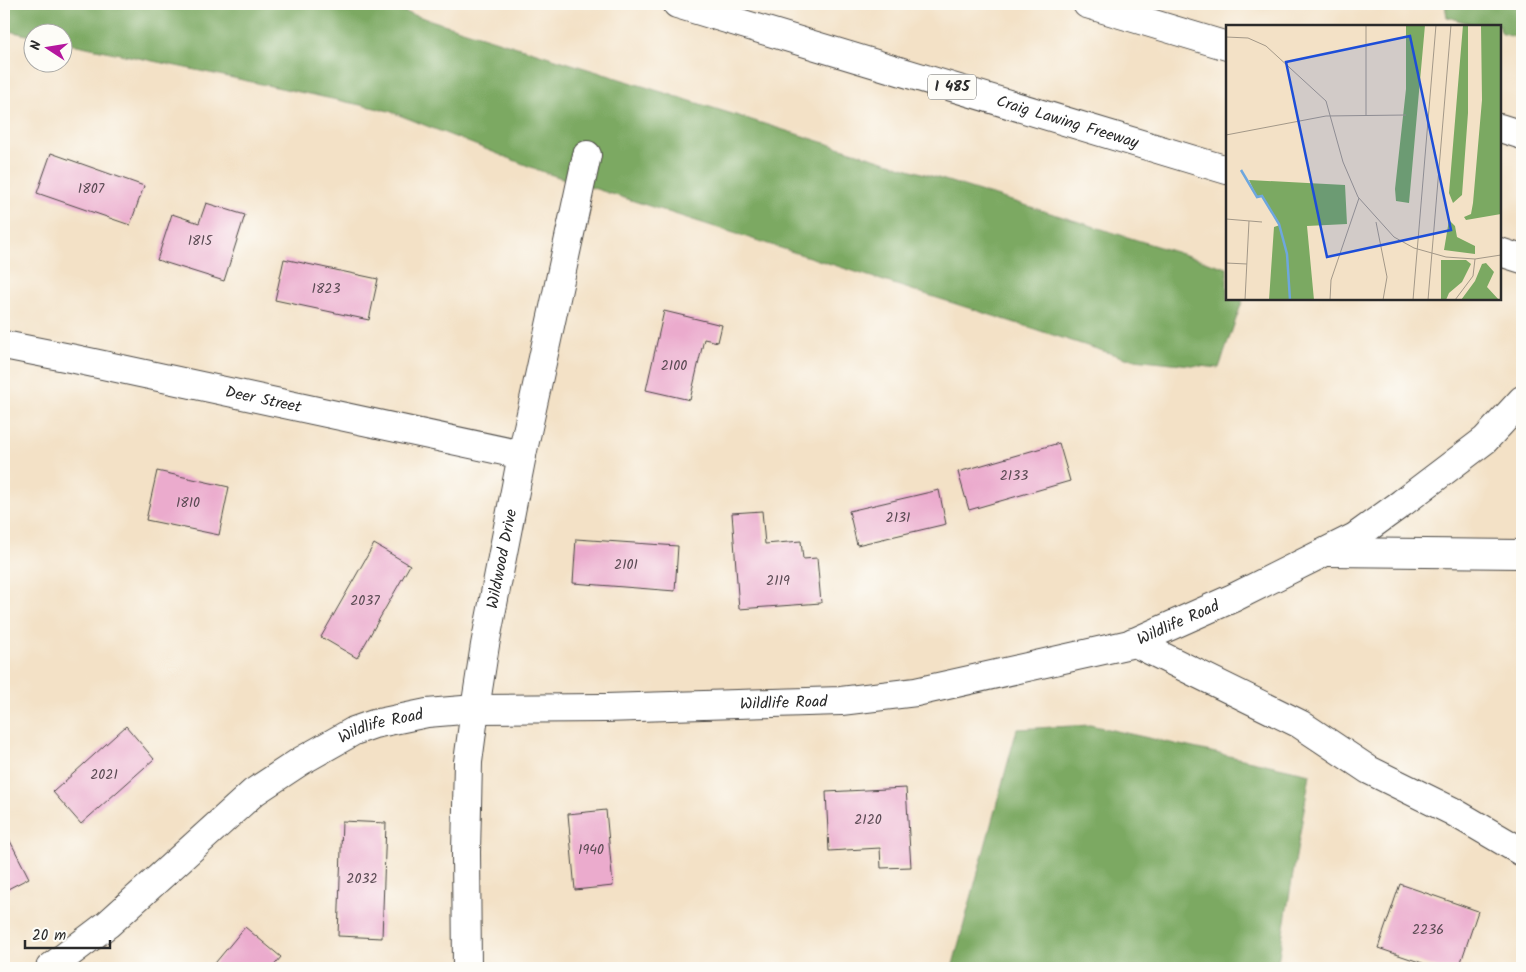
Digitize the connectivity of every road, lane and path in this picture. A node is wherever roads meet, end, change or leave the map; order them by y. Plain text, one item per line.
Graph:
1 (677, 4) edge
2 (1087, 4) edge
3 (1226, 46) edge
4 (1501, 128) edge
5 (1522, 135) edge
6 (587, 155) dead end
7 (1226, 170) edge
8 (1501, 252) edge
9 (1522, 259) edge
10 (4, 345) edge
11 (1522, 400) edge
12 (522, 455) junction
13 (1324, 552) junction
14 (1522, 554) edge
15 (1134, 642) junction
16 (475, 709) junction
17 (1522, 852) edge
18 (50, 968) edge
19 (467, 968) edge

1 - 7 main road, Craig Lawing Freeway / I 485
2 - 3 main road
4 - 5 main road
6 - 12 main road, Wildwood Drive
8 - 9 main road
10 - 12 main road, Deer Street
11 - 13 main road, Wildlife Road
12 - 16 main road, Wildwood Drive
13 - 14 main road
13 - 15 main road, Wildlife Road
15 - 16 main road, Wildlife Road
15 - 17 main road
16 - 18 main road, Wildlife Road
16 - 19 main road, Wildwood Drive

